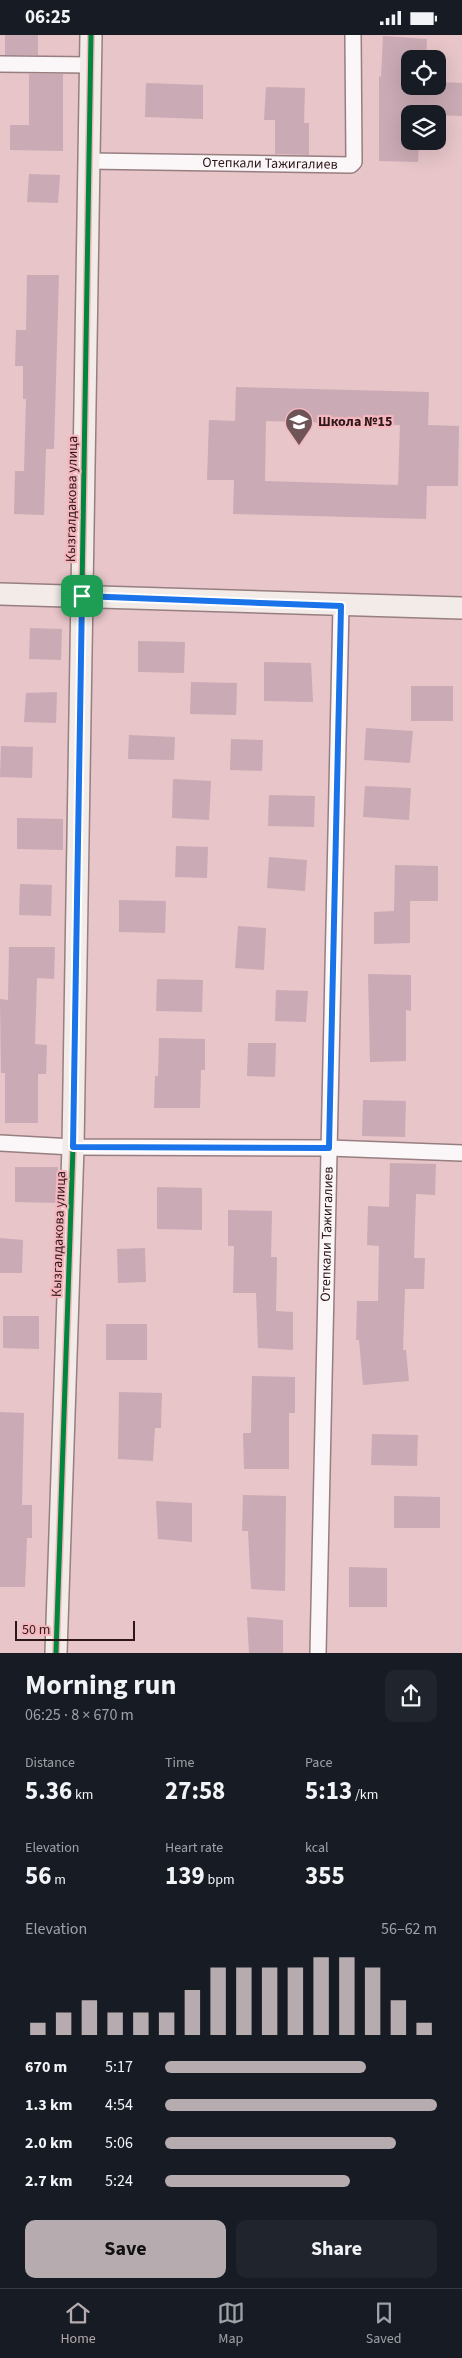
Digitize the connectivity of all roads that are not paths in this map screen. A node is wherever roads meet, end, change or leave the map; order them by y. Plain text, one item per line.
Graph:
1 (91, 35) edge
2 (353, 35) edge
3 (0, 64) edge
4 (91, 65) junction
5 (89, 161) junction
6 (0, 595) edge
7 (82, 596) junction
8 (341, 606) junction
9 (462, 609) edge
10 (0, 1143) edge
11 (73, 1147) junction
12 (329, 1148) junction
13 (462, 1153) edge
14 (56, 1653) edge
15 (318, 1653) edge

1 - 4 street, Кызгалдакова улица
2 - 5 street, Отепкали Тажигалиев
3 - 4 street
4 - 5 street, Кызгалдакова улица
5 - 7 street, Кызгалдакова улица
6 - 7 street
7 - 8 street
7 - 11 street, Кызгалдакова улица
8 - 9 street
8 - 12 street, Отепкали Тажигалиев
10 - 11 street
11 - 12 street
11 - 14 street, Кызгалдакова улица
12 - 13 street
12 - 15 street, Отепкали Тажигалиев

